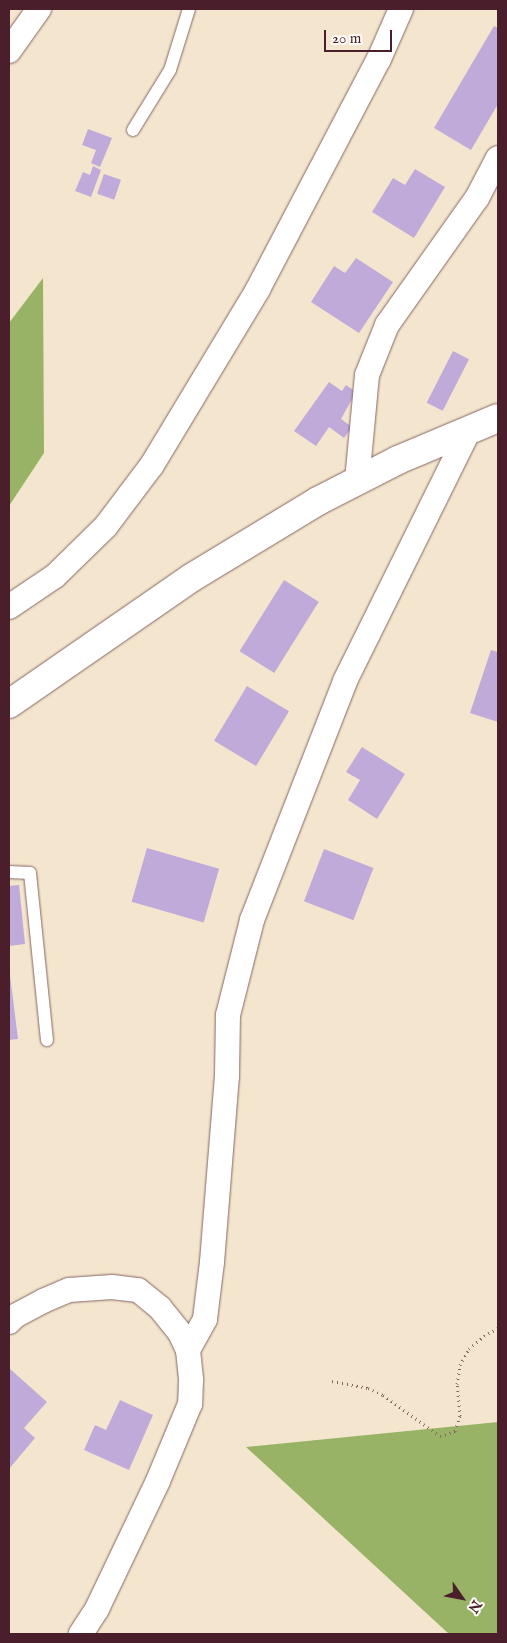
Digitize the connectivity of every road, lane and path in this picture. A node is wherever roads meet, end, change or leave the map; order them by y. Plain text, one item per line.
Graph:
1 (39, 9) edge
2 (189, 9) edge
3 (401, 9) edge
4 (9, 51) edge
5 (133, 130) dead end
6 (498, 158) edge
7 (498, 418) edge
8 (470, 430) junction
9 (356, 481) junction
10 (9, 607) edge
11 (9, 704) edge
12 (9, 872) edge
13 (47, 1040) dead end
14 (9, 1322) edge
15 (498, 1328) edge
16 (188, 1350) junction
17 (332, 1381) dead end
18 (81, 1634) edge

1 - 4 street
2 - 5 lane
3 - 10 street
6 - 9 street
7 - 8 street
8 - 9 street
8 - 16 street
9 - 11 street
12 - 13 lane
14 - 16 street
15 - 17 path
16 - 18 street

